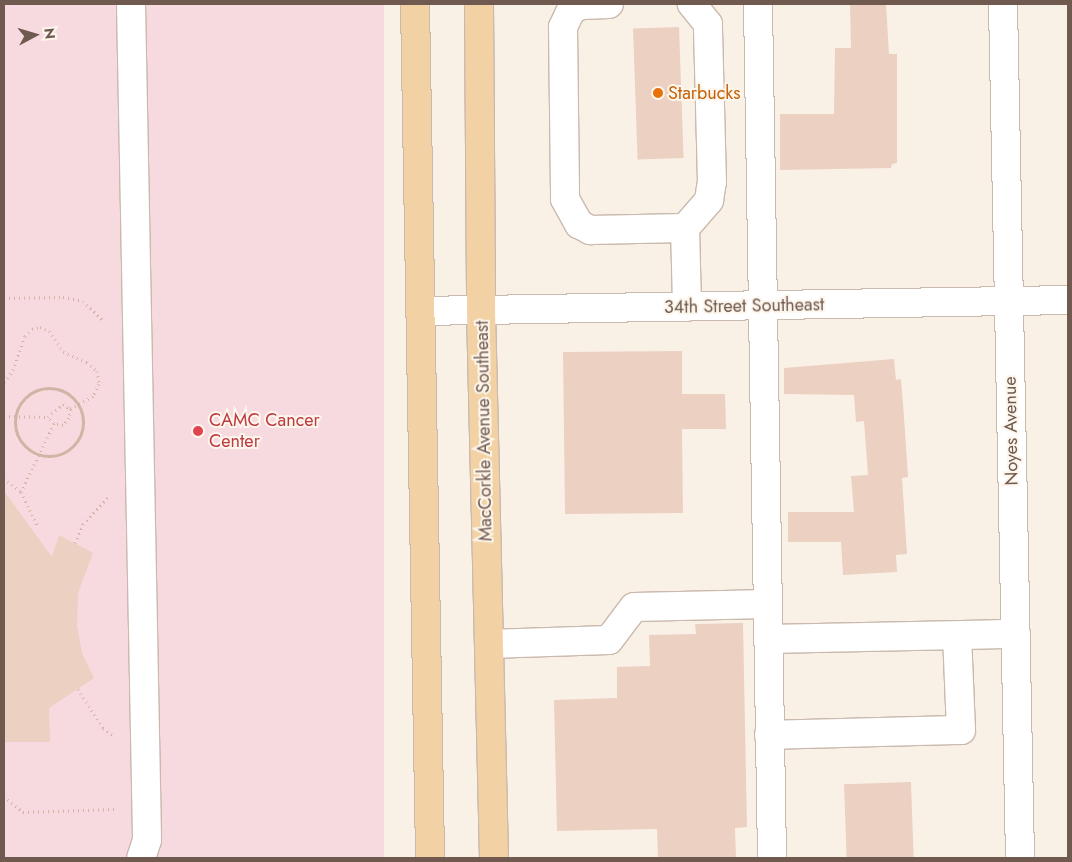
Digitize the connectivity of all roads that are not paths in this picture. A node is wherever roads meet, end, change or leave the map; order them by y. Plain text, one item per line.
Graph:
1 (131, 4) edge
2 (415, 4) edge
3 (479, 4) edge
4 (609, 4) edge
5 (692, 4) edge
6 (758, 4) edge
7 (1003, 4) edge
8 (686, 228) junction
9 (1068, 300) edge
10 (1009, 301) junction
11 (760, 305) junction
12 (687, 307) junction
13 (481, 310) junction
14 (420, 311) junction
15 (767, 604) junction
16 (1016, 634) junction
17 (957, 636) junction
18 (768, 639) junction
19 (489, 644) junction
20 (769, 735) junction
21 (148, 852) edge
22 (430, 858) edge
23 (494, 858) edge
24 (772, 858) edge
25 (1020, 858) edge

1 - 21 street
2 - 14 main road
3 - 13 main road, MacCorkle Avenue Southeast
4 - 8 street
5 - 8 street
6 - 11 street
7 - 10 street, Noyes Avenue
8 - 12 street
9 - 10 street, 34th Street Southeast
10 - 11 street, 34th Street Southeast
10 - 16 street, Noyes Avenue
11 - 12 street, 34th Street Southeast
11 - 15 street
12 - 13 street, 34th Street Southeast
13 - 14 street, 34th Street Southeast
13 - 19 main road, MacCorkle Avenue Southeast
14 - 22 main road
15 - 18 street
15 - 19 street
16 - 17 street
16 - 25 street, Noyes Avenue
17 - 18 street
17 - 20 street
18 - 20 street
19 - 23 main road, MacCorkle Avenue Southeast
20 - 24 street

